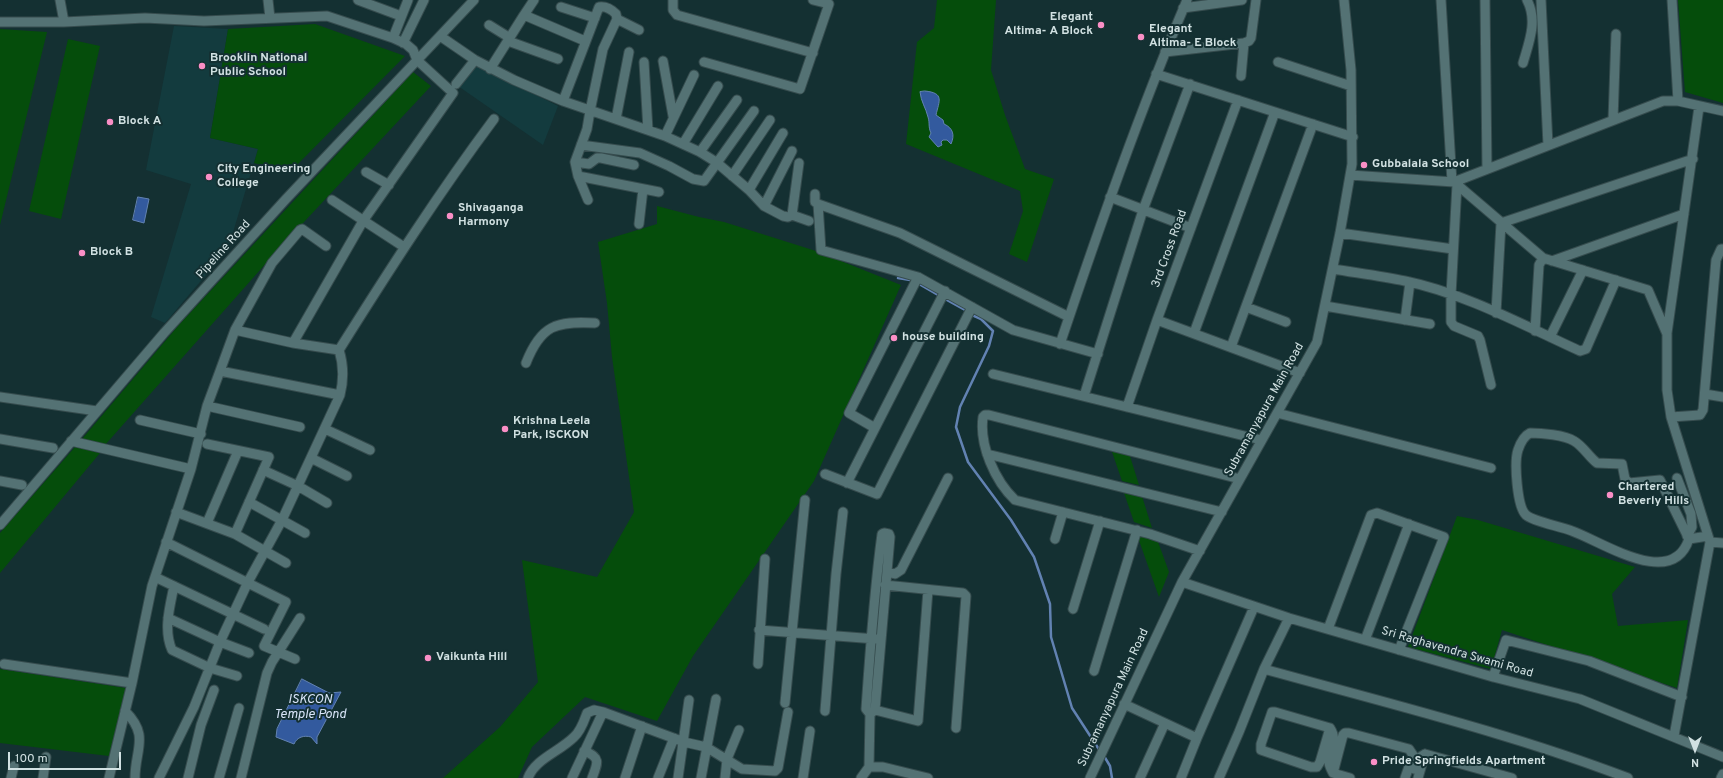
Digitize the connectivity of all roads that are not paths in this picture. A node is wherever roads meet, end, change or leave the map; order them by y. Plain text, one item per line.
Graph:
1 (60, 0) edge
2 (268, 0) edge
3 (358, 0) edge
4 (408, 0) edge
5 (424, 0) edge
6 (474, 0) edge
7 (534, 0) edge
8 (673, 0) edge
9 (813, 0) edge
10 (1242, 0) edge
11 (1256, 0) edge
12 (1344, 0) edge
13 (1441, 0) edge
14 (1485, 0) edge
15 (1527, 0) edge
16 (1541, 0) edge
17 (1672, 0) edge
18 (1185, 4) edge
19 (561, 7) dead end
20 (524, 15) junction
21 (401, 16) junction
22 (270, 18) junction
23 (595, 18) junction
24 (617, 18) junction
25 (0, 22) edge
26 (64, 22) junction
27 (489, 24) dead end
28 (638, 30) dead end
29 (1616, 34) dead end
30 (440, 36) junction
31 (393, 38) junction
32 (509, 39) junction
33 (585, 41) junction
34 (403, 43) junction
35 (1244, 43) junction
36 (629, 52) dead end
37 (1165, 52) junction
38 (813, 53) junction
39 (558, 59) dead end
40 (417, 60) junction
41 (475, 60) junction
42 (663, 61) dead end
43 (644, 62) dead end
44 (704, 62) dead end
45 (1278, 62) dead end
46 (1523, 63) dead end
47 (490, 69) junction
48 (1156, 74) junction
49 (694, 75) dead end
50 (1241, 76) dead end
51 (456, 84) dead end
52 (1190, 84) junction
53 (718, 86) dead end
54 (1351, 86) junction
55 (737, 100) dead end
56 (1238, 100) junction
57 (563, 101) junction
58 (1678, 101) junction
59 (1699, 106) junction
60 (754, 110) dead end
61 (1723, 110) edge
62 (590, 111) junction
63 (1275, 112) junction
64 (673, 116) junction
65 (494, 119) dead end
66 (616, 119) junction
67 (770, 120) dead end
68 (1612, 120) junction
69 (1313, 124) junction
70 (648, 130) junction
71 (783, 133) dead end
72 (665, 136) junction
73 (1353, 137) junction
74 (683, 144) junction
75 (1548, 145) junction
76 (581, 146) junction
77 (700, 152) junction
78 (792, 152) dead end
79 (1693, 159) junction
80 (575, 162) junction
81 (716, 162) junction
82 (799, 163) dead end
83 (634, 165) dead end
84 (1487, 169) junction
85 (366, 172) dead end
86 (1350, 175) junction
87 (578, 176) junction
88 (732, 176) junction
89 (1454, 183) junction
90 (389, 185) junction
91 (643, 189) junction
92 (749, 190) junction
93 (660, 192) dead end
94 (814, 194) dead end
95 (1110, 197) junction
96 (332, 200) dead end
97 (588, 200) dead end
98 (818, 204) junction
99 (764, 206) junction
100 (1143, 210) junction
101 (1684, 214) junction
102 (792, 215) junction
103 (364, 221) junction
104 (809, 221) dead end
105 (1501, 223) junction
106 (639, 224) dead end
107 (1191, 228) junction
108 (1340, 233) junction
109 (326, 246) dead end
110 (404, 247) junction
111 (1453, 249) junction
112 (1723, 249) edge
113 (1547, 260) junction
114 (1332, 269) junction
115 (1583, 270) junction
116 (918, 277) junction
117 (1616, 280) junction
118 (1410, 282) junction
119 (945, 291) junction
120 (1451, 295) junction
121 (1325, 306) junction
122 (972, 307) junction
123 (1246, 307) junction
124 (1496, 313) junction
125 (1069, 317) junction
126 (1157, 320) junction
127 (1405, 320) junction
128 (1286, 322) dead end
129 (595, 323) dead end
130 (1430, 324) dead end
131 (235, 330) junction
132 (1535, 331) junction
133 (1194, 334) junction
134 (1667, 334) junction
135 (1550, 338) junction
136 (293, 343) junction
137 (1060, 344) junction
138 (1231, 347) junction
139 (339, 350) junction
140 (1098, 354) junction
141 (526, 363) dead end
142 (220, 371) junction
143 (1300, 373) junction
144 (993, 374) dead end
145 (1491, 385) dead end
146 (340, 394) junction
147 (1705, 394) junction
148 (0, 396) edge
149 (1084, 396) junction
150 (1723, 397) edge
151 (207, 406) junction
152 (1127, 407) junction
153 (97, 411) junction
154 (1277, 413) junction
155 (1671, 417) junction
156 (140, 420) dead end
157 (300, 427) dead end
158 (875, 428) junction
159 (325, 429) junction
160 (201, 434) junction
161 (0, 439) edge
162 (1261, 440) junction
163 (72, 441) junction
164 (207, 444) dead end
165 (54, 448) dead end
166 (370, 450) dead end
167 (238, 451) junction
168 (987, 454) junction
169 (311, 458) junction
170 (1491, 468) dead end
171 (191, 469) junction
172 (263, 470) junction
173 (825, 474) dead end
174 (347, 476) dead end
175 (948, 478) dead end
176 (1240, 478) junction
177 (1677, 478) dead end
178 (0, 481) edge
179 (847, 482) junction
180 (22, 485) dead end
181 (298, 486) junction
182 (805, 500) dead end
183 (249, 502) junction
184 (327, 502) dead end
185 (176, 512) junction
186 (843, 512) dead end
187 (1063, 512) junction
188 (1222, 512) junction
189 (282, 520) junction
190 (1, 521) edge
191 (1100, 521) junction
192 (207, 523) junction
193 (1409, 524) junction
194 (1137, 530) junction
195 (305, 533) dead end
196 (235, 534) junction
197 (1688, 537) junction
198 (1055, 539) dead end
199 (1709, 539) junction
200 (166, 542) junction
201 (1723, 543) edge
202 (264, 551) junction
203 (1200, 551) junction
204 (765, 559) dead end
205 (286, 563) dead end
206 (887, 572) junction
207 (155, 576) junction
208 (248, 582) junction
209 (1182, 582) junction
210 (885, 585) junction
211 (174, 586) junction
212 (928, 590) junction
213 (1254, 607) junction
214 (1073, 610) dead end
215 (233, 614) junction
216 (168, 618) junction
217 (300, 618) dead end
218 (1289, 618) junction
219 (264, 629) dead end
220 (1328, 629) junction
221 (759, 630) junction
222 (792, 632) junction
223 (832, 636) junction
224 (870, 639) junction
225 (880, 640) junction
226 (1365, 640) junction
227 (220, 642) junction
228 (1399, 650) junction
229 (278, 652) junction
230 (249, 653) dead end
231 (295, 659) dead end
232 (4, 664) dead end
233 (758, 664) dead end
234 (210, 668) junction
235 (1264, 669) junction
236 (1094, 671) dead end
237 (237, 676) dead end
238 (1494, 677) junction
239 (132, 683) junction
240 (214, 690) dead end
241 (1682, 697) junction
242 (716, 699) dead end
243 (689, 700) dead end
244 (1124, 704) junction
245 (239, 708) dead end
246 (125, 711) junction
247 (825, 711) dead end
248 (603, 712) junction
249 (873, 712) junction
250 (1164, 723) junction
251 (642, 726) junction
252 (956, 728) dead end
253 (1330, 728) junction
254 (739, 730) dead end
255 (810, 732) dead end
256 (1674, 736) junction
257 (674, 738) junction
258 (1197, 738) junction
259 (684, 742) junction
260 (706, 747) junction
261 (584, 751) junction
262 (1426, 754) junction
263 (46, 756) dead end
264 (1723, 757) edge
265 (727, 759) junction
266 (14, 766) dead end
267 (869, 767) junction
268 (741, 773) edge
269 (1333, 773) junction
270 (1723, 774) edge
271 (1490, 775) edge
272 (912, 776) edge
273 (11, 778) edge
274 (43, 778) edge
275 (109, 778) edge
276 (135, 778) edge
277 (159, 778) edge
278 (188, 778) edge
279 (219, 778) edge
280 (241, 778) edge
281 (528, 778) edge
282 (572, 778) edge
283 (592, 778) edge
284 (624, 778) edge
285 (658, 778) edge
286 (678, 778) edge
287 (701, 778) edge
288 (725, 778) edge
289 (803, 778) edge
290 (862, 778) edge
291 (928, 778) edge
292 (1090, 778) edge
293 (1140, 778) edge
294 (1181, 778) edge
295 (1219, 778) edge
296 (1350, 778) edge
297 (1405, 778) edge
298 (1411, 778) edge
299 (1418, 778) edge
300 (1512, 778) edge
301 (1628, 778) edge
302 (1721, 778) edge

1 - 26 street
2 - 22 street
3 - 21 street
4 - 21 street
5 - 34 street
6 - 30 street, Pipeline Road
7 - 20 street
8 - 38 street
9 - 38 street
10 - 18 street
11 - 35 street
12 - 54 street, Subramanyapura Main Road
13 - 89 street
14 - 84 street
15 - 46 street
16 - 75 street
17 - 58 street
18 - 37 street
19 - 23 street
20 - 32 street
20 - 33 street
21 - 31 street
22 - 26 street
22 - 31 street
23 - 24 street
23 - 33 street
24 - 28 street
24 - 62 street
25 - 26 street
27 - 32 street
29 - 68 street
30 - 40 street, Pipeline Road
30 - 41 street
31 - 34 street
32 - 39 street
32 - 47 street
33 - 57 street
34 - 40 street
35 - 37 street
35 - 50 street
36 - 66 street
37 - 48 street
38 - 44 street
40 - 90 street
40 - 153 street, Pipeline Road
41 - 47 street
41 - 51 street
42 - 64 street
43 - 70 street
45 - 54 street
47 - 57 street
48 - 52 street
48 - 95 street
49 - 64 street
52 - 56 street
52 - 100 street
53 - 74 street
54 - 73 street, Subramanyapura Main Road
55 - 77 street
56 - 63 street
56 - 107 street, 3rd Cross Road
57 - 62 street
58 - 59 street
58 - 68 street
59 - 61 street
59 - 79 street
60 - 81 street
62 - 66 street
62 - 76 street
63 - 69 street
63 - 133 street
64 - 72 street
65 - 110 street
66 - 70 street
67 - 88 street
68 - 75 street
69 - 73 street
69 - 123 street
70 - 72 street
71 - 92 street
72 - 74 street
73 - 86 street, Subramanyapura Main Road
74 - 77 street
75 - 84 street
76 - 80 street
76 - 81 street
77 - 81 street
78 - 99 street
79 - 101 street
79 - 105 street
80 - 83 street
80 - 87 street
81 - 88 street
82 - 102 street
84 - 89 street
85 - 90 street
86 - 89 street
86 - 108 street, Subramanyapura Main Road
87 - 91 street
87 - 97 street
88 - 92 street
89 - 105 street
89 - 111 street
90 - 103 street
91 - 93 street
91 - 106 street
92 - 99 street
94 - 98 street
95 - 100 street
95 - 125 street
96 - 103 street
98 - 116 street
98 - 125 street
99 - 102 street
100 - 107 street
100 - 140 street
101 - 113 street
101 - 134 street
102 - 104 street
103 - 110 street
103 - 136 street
105 - 113 street
105 - 124 street
107 - 126 street, 3rd Cross Road
108 - 111 street
108 - 114 street, Subramanyapura Main Road
109 - 131 street
110 - 139 street
111 - 120 street
112 - 147 street
113 - 115 street
113 - 132 street
114 - 118 street
114 - 121 street, Subramanyapura Main Road
115 - 117 street
115 - 135 street
116 - 119 street
116 - 158 street
117 - 134 street
117 - 135 street
118 - 120 street
118 - 127 street
119 - 122 street
119 - 158 street
120 - 124 street
120 - 145 street
121 - 127 street
121 - 143 street, Subramanyapura Main Road
122 - 137 street
122 - 179 street
123 - 128 street
123 - 138 street
124 - 132 street
125 - 137 street
126 - 133 street
126 - 152 street, 3rd Cross Road
127 - 130 street
129 - 141 street
131 - 136 street
131 - 142 street
132 - 135 street
133 - 138 street
134 - 155 street
136 - 139 street
137 - 140 street
138 - 143 street
139 - 146 street
140 - 149 street
142 - 146 street
142 - 151 street
143 - 154 street, Subramanyapura Main Road
144 - 149 street
146 - 159 street
147 - 150 street
147 - 155 street
148 - 153 street
149 - 152 street
151 - 157 street
151 - 160 street
152 - 162 street
153 - 163 street, Pipeline Road
154 - 162 street, Subramanyapura Main Road
154 - 170 street
155 - 199 street
156 - 160 street
158 - 179 street
159 - 166 street
159 - 169 street
160 - 171 street
161 - 165 street
162 - 176 street, Subramanyapura Main Road
163 - 171 street
163 - 190 street, Pipeline Road
164 - 167 street
167 - 172 street
167 - 192 street
168 - 176 street
168 - 187 street
168 - 188 street
169 - 174 street
169 - 181 street
171 - 185 street
172 - 181 street
172 - 183 street
173 - 179 street
175 - 206 street
176 - 188 street, Subramanyapura Main Road
177 - 197 street
178 - 180 street
181 - 184 street
181 - 189 street
182 - 222 street
183 - 189 street
183 - 196 street
185 - 192 street
185 - 200 street
186 - 223 street
187 - 191 street
187 - 198 street
188 - 203 street, Subramanyapura Main Road
189 - 195 street
189 - 202 street
191 - 194 street
191 - 214 street
192 - 196 street
193 - 220 street
193 - 226 street
193 - 228 street
194 - 203 street
194 - 236 street
196 - 202 street
197 - 197 street
197 - 199 street
199 - 201 street
199 - 241 street
200 - 207 street
200 - 208 street
202 - 205 street
202 - 208 street
203 - 209 street, Subramanyapura Main Road
204 - 221 street
206 - 210 street
206 - 224 street
207 - 211 street
207 - 239 street
208 - 215 street
208 - 229 street
209 - 213 street, Sri Raghavendra Swami Road
209 - 244 street, Subramanyapura Main Road
210 - 212 street
210 - 225 street
211 - 215 street
211 - 216 street
212 - 249 street
212 - 252 street
213 - 218 street, Sri Raghavendra Swami Road
213 - 258 street
215 - 219 street
215 - 227 street
216 - 227 street
216 - 234 street
217 - 229 street
218 - 220 street, Sri Raghavendra Swami Road
218 - 235 street
220 - 226 street, Sri Raghavendra Swami Road
221 - 222 street
221 - 233 street
222 - 223 street
222 - 268 street
223 - 224 street
223 - 247 street
224 - 225 street
224 - 249 street
225 - 249 street
226 - 228 street, Sri Raghavendra Swami Road
227 - 230 street
227 - 234 street
228 - 238 street, Sri Raghavendra Swami Road
229 - 231 street
229 - 280 street
232 - 239 street
234 - 237 street
234 - 277 street
235 - 295 street
235 - 301 street
238 - 241 street
238 - 256 street, Sri Raghavendra Swami Road
239 - 246 street
240 - 278 street
241 - 256 street
242 - 260 street
243 - 259 street
244 - 250 street
244 - 292 street, Subramanyapura Main Road
245 - 279 street
246 - 275 street
246 - 276 street
248 - 251 street
248 - 261 street
248 - 281 street
249 - 267 street
250 - 258 street
250 - 293 street
251 - 257 street
251 - 284 street
253 - 253 street
253 - 269 street
254 - 265 street
255 - 289 street
256 - 264 street, Sri Raghavendra Swami Road
257 - 259 street
257 - 285 street
258 - 294 street
259 - 260 street
259 - 286 street
260 - 265 street
260 - 287 street
261 - 282 street
261 - 283 street
262 - 271 street
262 - 298 street
262 - 299 street
263 - 274 street
265 - 268 street
265 - 288 street
266 - 273 street
267 - 272 street
267 - 290 street
269 - 296 street
269 - 297 street
270 - 302 street
271 - 300 street
272 - 291 street

